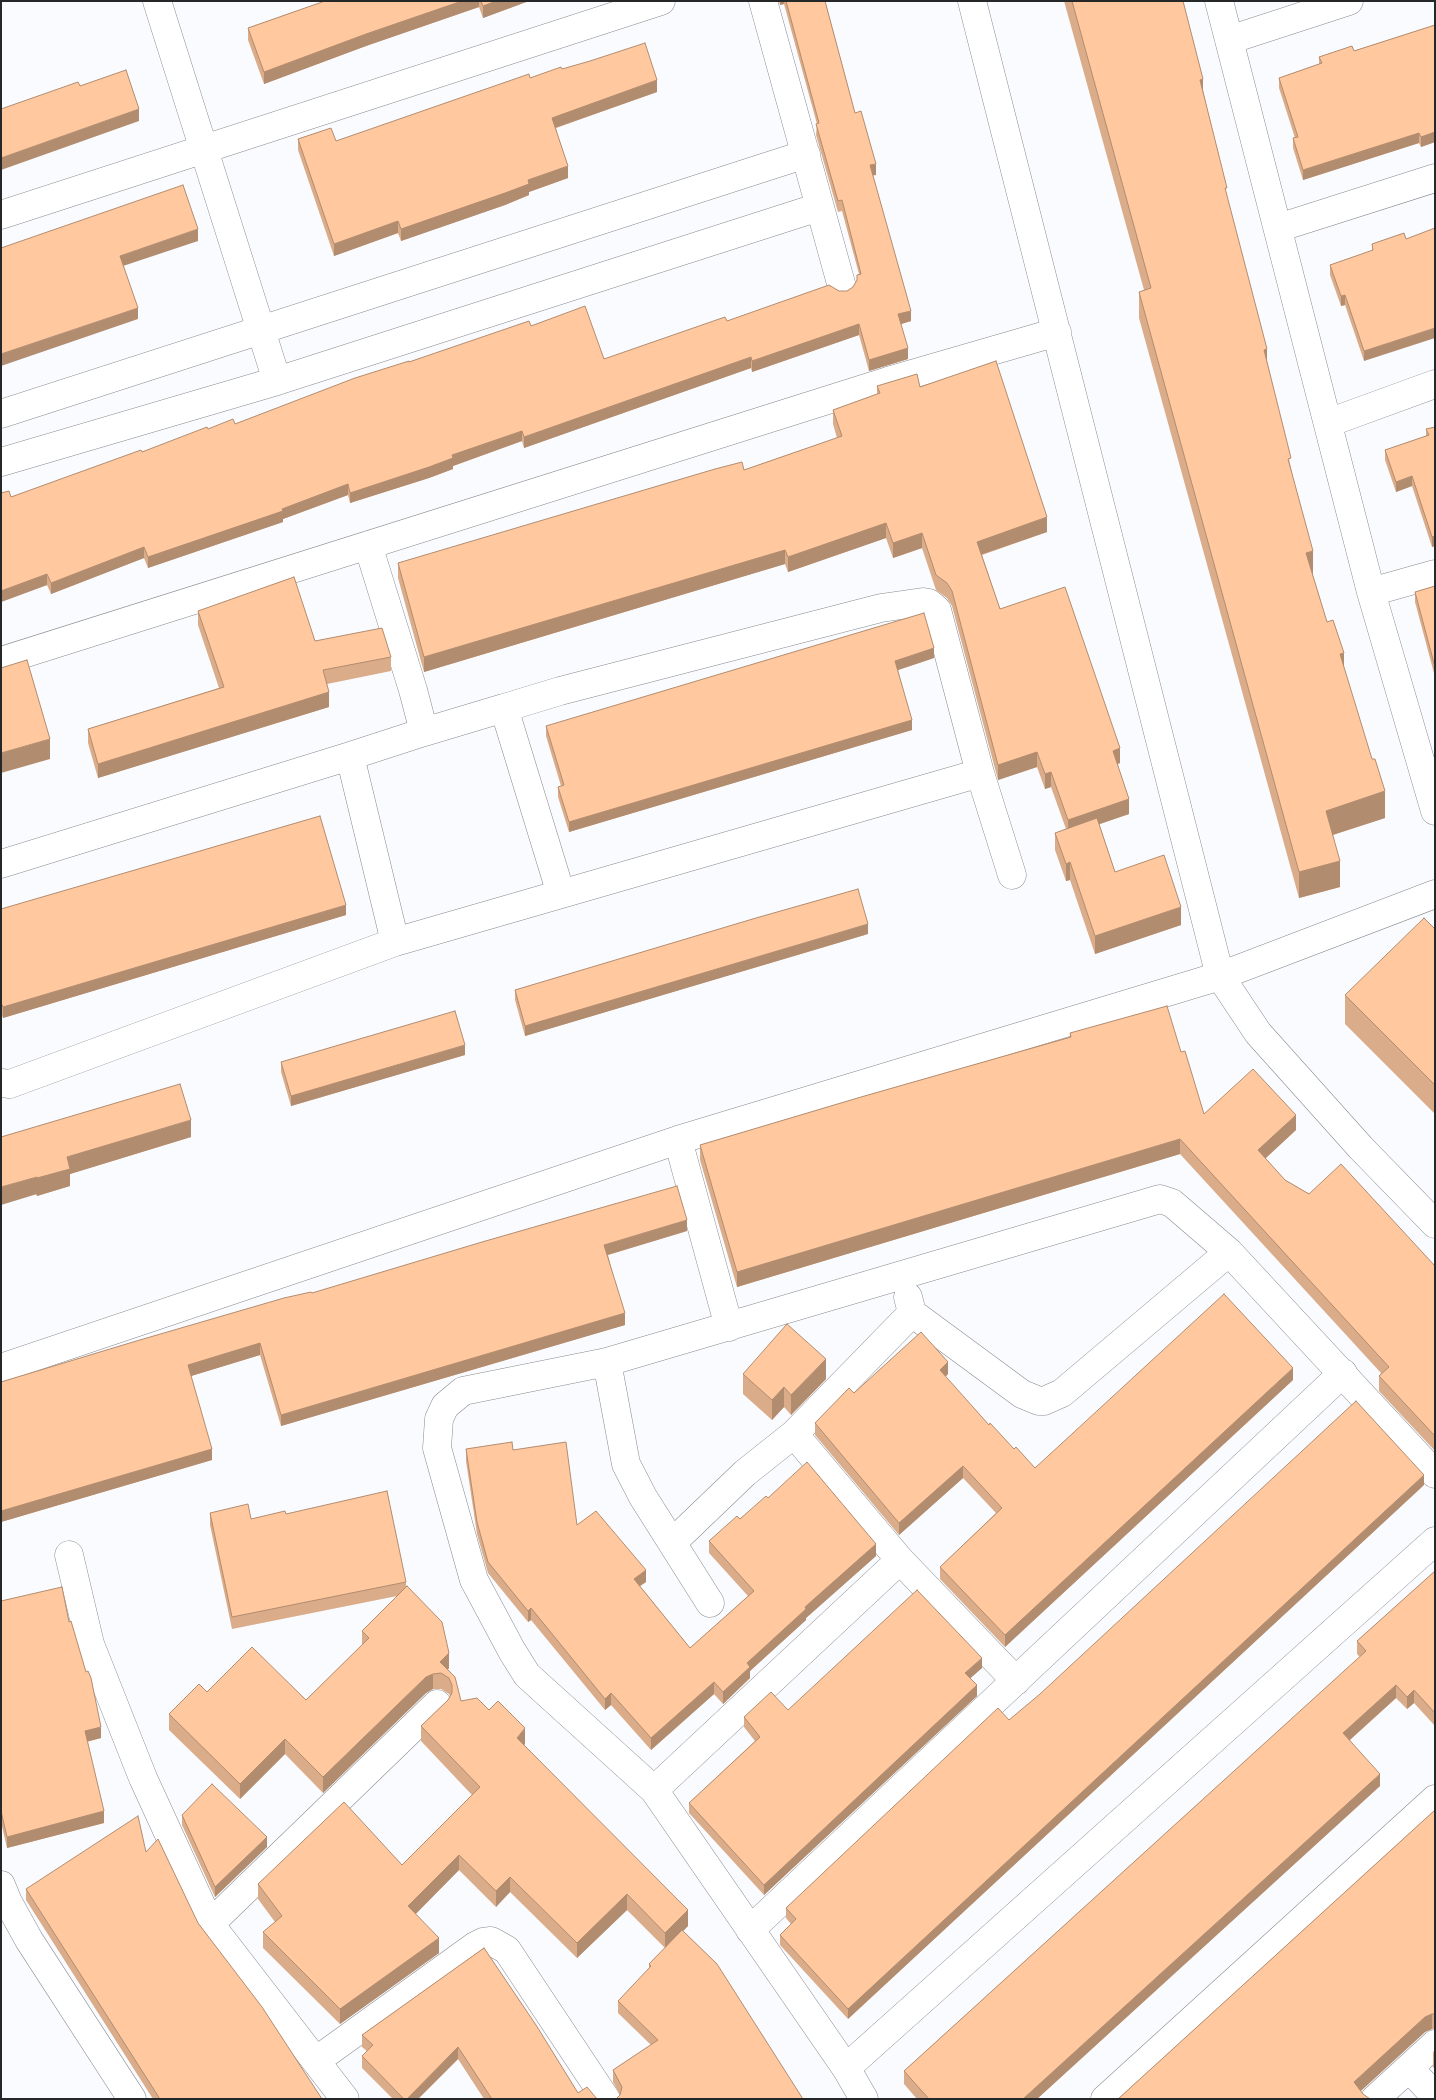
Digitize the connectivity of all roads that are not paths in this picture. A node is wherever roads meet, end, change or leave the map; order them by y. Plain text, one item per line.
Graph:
1 (157, 1) edge
2 (661, 1) edge
3 (763, 1) edge
4 (972, 1) edge
5 (1219, 1) edge
6 (1349, 1) edge
7 (1229, 40) junction
8 (204, 149) junction
9 (806, 154) junction
10 (1435, 178) edge
11 (819, 206) junction
12 (1, 215) edge
13 (1278, 228) junction
14 (842, 287) dead end
15 (261, 330) junction
16 (1057, 332) junction
17 (277, 381) junction
18 (1435, 384) edge
19 (1, 414) edge
20 (1328, 422) junction
21 (1, 462) edge
22 (368, 545) junction
23 (1435, 574) edge
24 (1371, 592) junction
25 (1, 661) edge
26 (504, 708) junction
27 (424, 732) junction
28 (350, 756) junction
29 (980, 773) junction
30 (1435, 810) edge
31 (1, 864) edge
32 (1012, 875) dead end
33 (561, 894) junction
34 (1435, 894) edge
35 (395, 942) junction
36 (1220, 976) junction
37 (1, 1083) edge
38 (678, 1140) junction
39 (1435, 1224) edge
40 (1230, 1252) junction
41 (902, 1276) junction
42 (912, 1313) junction
43 (729, 1327) junction
44 (607, 1362) junction
45 (1, 1368) edge
46 (1343, 1373) junction
47 (794, 1434) junction
48 (1435, 1474) edge
49 (1435, 1541) edge
50 (673, 1542) junction
51 (69, 1555) dead end
52 (900, 1560) junction
53 (710, 1604) dead end
54 (1016, 1681) junction
55 (437, 1704) dead end
56 (654, 1790) junction
57 (1435, 1798) edge
58 (1, 1885) edge
59 (210, 1924) junction
60 (750, 1930) junction
61 (1435, 2044) edge
62 (317, 2060) junction
63 (846, 2068) junction
64 (1409, 2068) junction
65 (1435, 2096) edge
66 (132, 2099) edge
67 (345, 2099) edge
68 (606, 2099) edge
69 (864, 2099) edge
70 (1104, 2099) edge
71 (1376, 2099) edge

1 - 8 street
2 - 8 street
3 - 9 street
4 - 16 street
5 - 7 street
6 - 7 street
7 - 13 street
8 - 12 street
8 - 15 street
9 - 11 street
9 - 15 street
10 - 13 street
11 - 14 street
11 - 17 street
13 - 20 street
15 - 17 street
15 - 19 street
16 - 22 street
16 - 36 street
17 - 21 street
18 - 20 street
20 - 24 street
22 - 25 street
22 - 27 street
23 - 24 street
24 - 30 street
26 - 27 street
26 - 29 street
26 - 33 street
27 - 28 street
28 - 31 street
28 - 35 street
29 - 32 street
29 - 33 street
33 - 35 street
34 - 36 street
35 - 37 street
36 - 38 street
36 - 39 street
38 - 43 street
38 - 45 street
40 - 41 street
40 - 42 street
40 - 46 street
41 - 42 street
41 - 43 street
42 - 47 street
43 - 44 street
44 - 50 street
44 - 56 street
46 - 48 street
46 - 54 street
47 - 50 street
47 - 52 street
49 - 63 street
50 - 53 street
51 - 59 street
52 - 54 street
52 - 56 street
54 - 60 street
55 - 59 street
56 - 60 street
57 - 70 street
58 - 66 street
59 - 62 street
60 - 63 street
61 - 64 street
62 - 67 street
62 - 68 street
63 - 69 street
64 - 65 street
64 - 71 street

